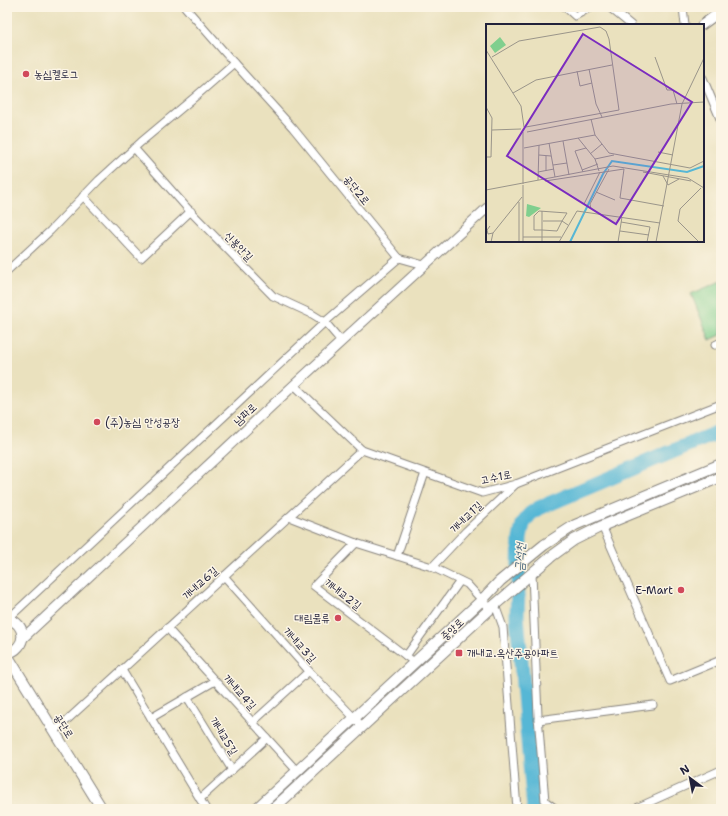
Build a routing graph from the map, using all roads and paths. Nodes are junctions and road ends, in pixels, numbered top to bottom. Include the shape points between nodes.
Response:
1 (185, 7) edge
2 (565, 7) edge
3 (591, 7) edge
4 (609, 7) edge
5 (683, 7) edge
6 (721, 11) edge
7 (630, 24) edge
8 (685, 24) edge
9 (703, 24) edge
10 (234, 63) junction
11 (704, 80) edge
12 (721, 121) edge
13 (134, 148) junction
14 (83, 196) junction
15 (486, 209) edge
16 (191, 211) junction
17 (399, 258) junction
18 (424, 265) junction
19 (7, 271) edge
20 (325, 322) junction
21 (341, 341) junction
22 (294, 385) junction
23 (721, 404) edge
24 (362, 450) junction
25 (721, 464) edge
26 (425, 473) junction
27 (721, 477) edge
28 (516, 484) junction
29 (289, 517) junction
30 (602, 526) junction
31 (356, 543) junction
32 (397, 556) junction
33 (432, 566) junction
34 (532, 574) junction
35 (224, 576) junction
36 (460, 581) junction
37 (482, 600) junction
38 (493, 607) junction
39 (8, 619) edge
40 (167, 628) junction
41 (22, 639) junction
42 (7, 654) edge
43 (410, 659) junction
44 (721, 660) edge
45 (122, 670) junction
46 (309, 671) junction
47 (215, 681) junction
48 (186, 697) junction
49 (653, 705) dead end
50 (354, 717) junction
51 (151, 718) junction
52 (538, 720) junction
53 (252, 722) junction
54 (363, 727) junction
55 (54, 732) junction
56 (267, 738) junction
57 (232, 770) junction
58 (721, 770) edge
59 (297, 771) junction
60 (200, 799) junction
61 (102, 809) edge
62 (206, 809) edge
63 (256, 809) edge
64 (273, 809) edge
65 (517, 809) edge
66 (556, 809) edge
67 (634, 809) edge

1 - 10 street, 공단2로
2 - 3 street via 575,16
4 - 7 street
5 - 8 street
6 - 9 street
10 - 13 street
10 - 17 street, 공단2로 via 293,128
11 - 12 street
13 - 14 street
13 - 16 street, 신봉안길
14 - 16 street via 141,258
14 - 19 street
15 - 18 street, 남파로
16 - 20 street, 신봉안길 via 272,296
17 - 18 street
17 - 20 street
18 - 21 street, 남파로
20 - 21 street, 신봉안길
20 - 39 street
21 - 22 street, 남파로
22 - 24 street, 고수1로
22 - 41 street, 남파로
23 - 28 street, 고수1로
24 - 26 street, 고수1로
24 - 29 street, 개내교6길
25 - 37 main road, 중앙로 via 575,525 544,545 500,581
26 - 28 street, 고수1로 via 482,493
26 - 32 street
27 - 30 main road
28 - 33 street, 개내교1길
29 - 31 street
29 - 35 street, 개내교6길
30 - 34 main road via 574,540
30 - 44 street via 670,681
31 - 32 street
31 - 43 street, 개내교2길 via 314,586
32 - 33 street
33 - 36 street
34 - 38 main road, 중앙로
34 - 52 street
35 - 40 street, 개내교6길
35 - 46 street, 개내교3길
36 - 37 street via 467,584
36 - 43 street
37 - 38 street
37 - 43 main road, 중앙로
38 - 54 main road, 중앙로
38 - 65 street via 503,627
39 - 41 main road via 22,630
40 - 45 street, 개내교6길
40 - 47 street, 개내교4길
41 - 42 main road via 15,650
42 - 55 main road, 공단로
43 - 50 main road, 중앙로
45 - 51 street
45 - 55 street, 개내교6길
46 - 50 street, 개내교3길
46 - 53 street
47 - 48 street
47 - 53 street, 개내교4길
48 - 51 street
48 - 57 street, 개내교5길
49 - 52 street
50 - 54 street, 개내교3길
50 - 59 main road, 중앙로
51 - 60 street
52 - 66 street via 545,800
53 - 56 street, 개내교4길
54 - 64 main road, 중앙로
55 - 61 main road, 공단로
56 - 57 street
56 - 59 street, 개내교4길
57 - 60 street, 개내교5길
58 - 67 street
59 - 63 main road, 중앙로
60 - 62 street

